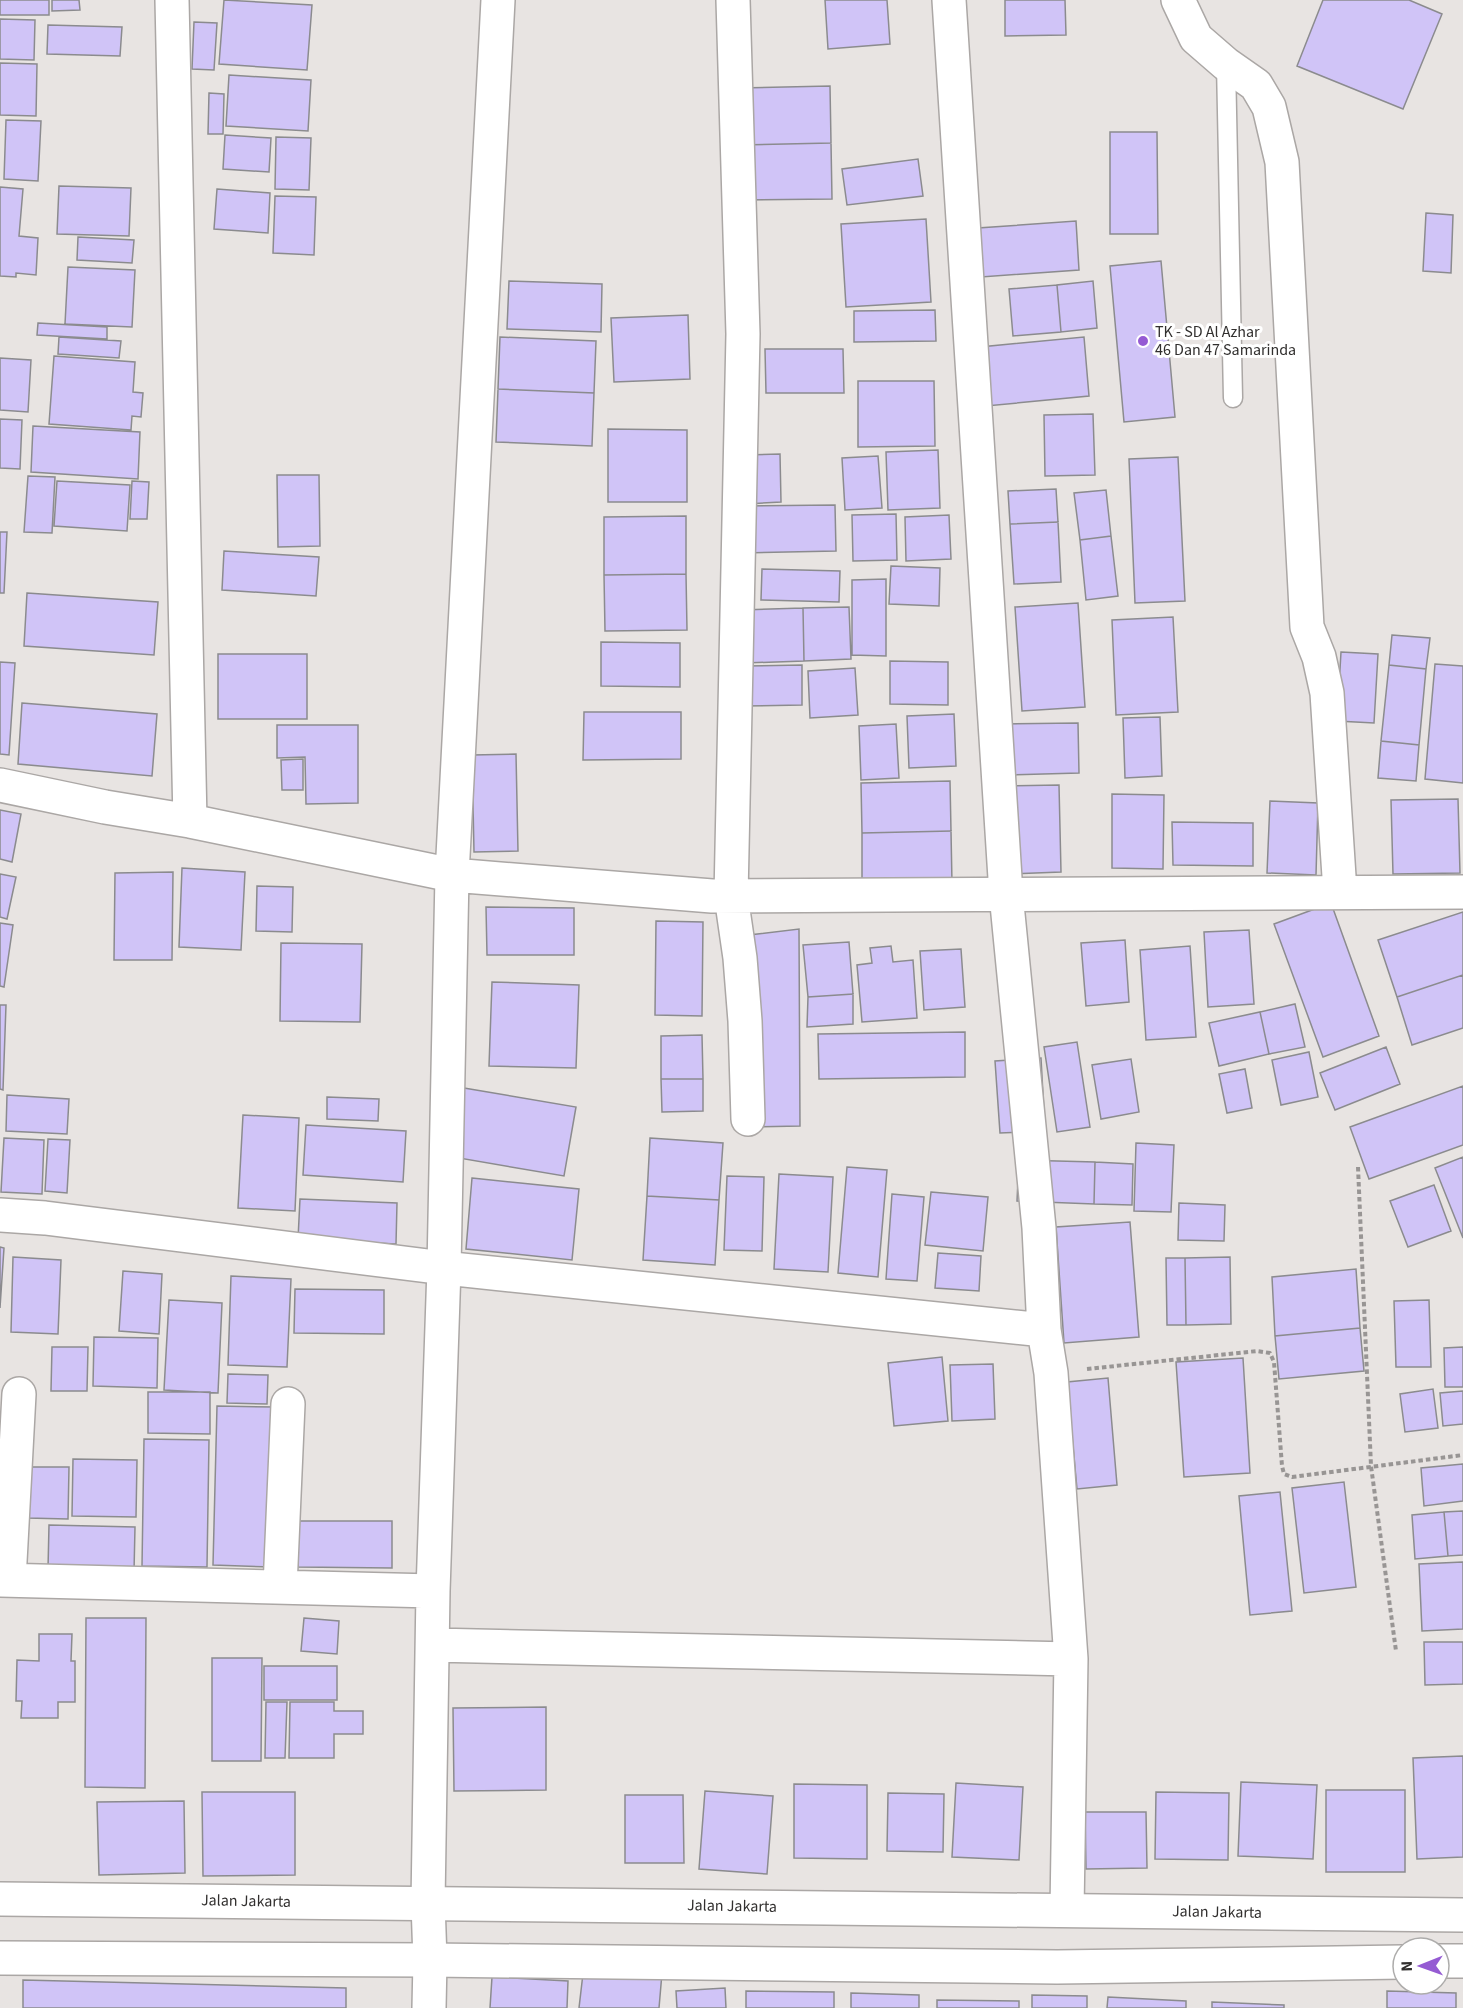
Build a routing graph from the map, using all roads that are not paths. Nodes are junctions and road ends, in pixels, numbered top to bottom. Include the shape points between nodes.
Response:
1 (172, 0) edge
2 (498, 0) edge
3 (733, 0) edge
4 (949, 0) edge
5 (1178, 0) edge
6 (1226, 64) junction
7 (1233, 398) dead end
8 (0, 785) edge
9 (190, 821) junction
10 (452, 875) junction
11 (1340, 892) junction
12 (1463, 892) edge
13 (1006, 894) junction
14 (731, 896) junction
15 (748, 1119) dead end
16 (0, 1215) edge
17 (444, 1268) junction
18 (1044, 1330) junction
19 (19, 1394) dead end
20 (288, 1404) dead end
21 (5, 1580) edge
22 (280, 1587) junction
23 (433, 1590) junction
24 (433, 1645) junction
25 (1071, 1659) junction
26 (0, 1899) edge
27 (428, 1903) junction
28 (1067, 1910) junction
29 (1463, 1915) edge
30 (0, 1959) edge
31 (430, 1960) junction
32 (1391, 1962) edge
33 (429, 2008) edge

1 - 9 street
2 - 10 street
3 - 14 street via 743,334
4 - 13 street
5 - 6 street via 1196,38
6 - 7 lane
6 - 11 street via 1256,85 1269,106 1282,162 1307,627 1327,693
8 - 9 street
9 - 10 street
10 - 14 street
10 - 17 street
11 - 12 street
11 - 13 street
13 - 14 street
13 - 18 street
14 - 15 street via 745,1021
16 - 17 street
17 - 18 street
17 - 23 street
18 - 25 street via 1051,1373
19 - 21 street
20 - 22 street
21 - 22 street
22 - 23 street
23 - 24 street
24 - 25 street
24 - 27 street
25 - 28 street
26 - 27 street, Jalan Jakarta
27 - 28 street, Jalan Jakarta
27 - 31 street
28 - 29 street, Jalan Jakarta
30 - 31 street
31 - 32 street via 1057,1967
31 - 33 street

